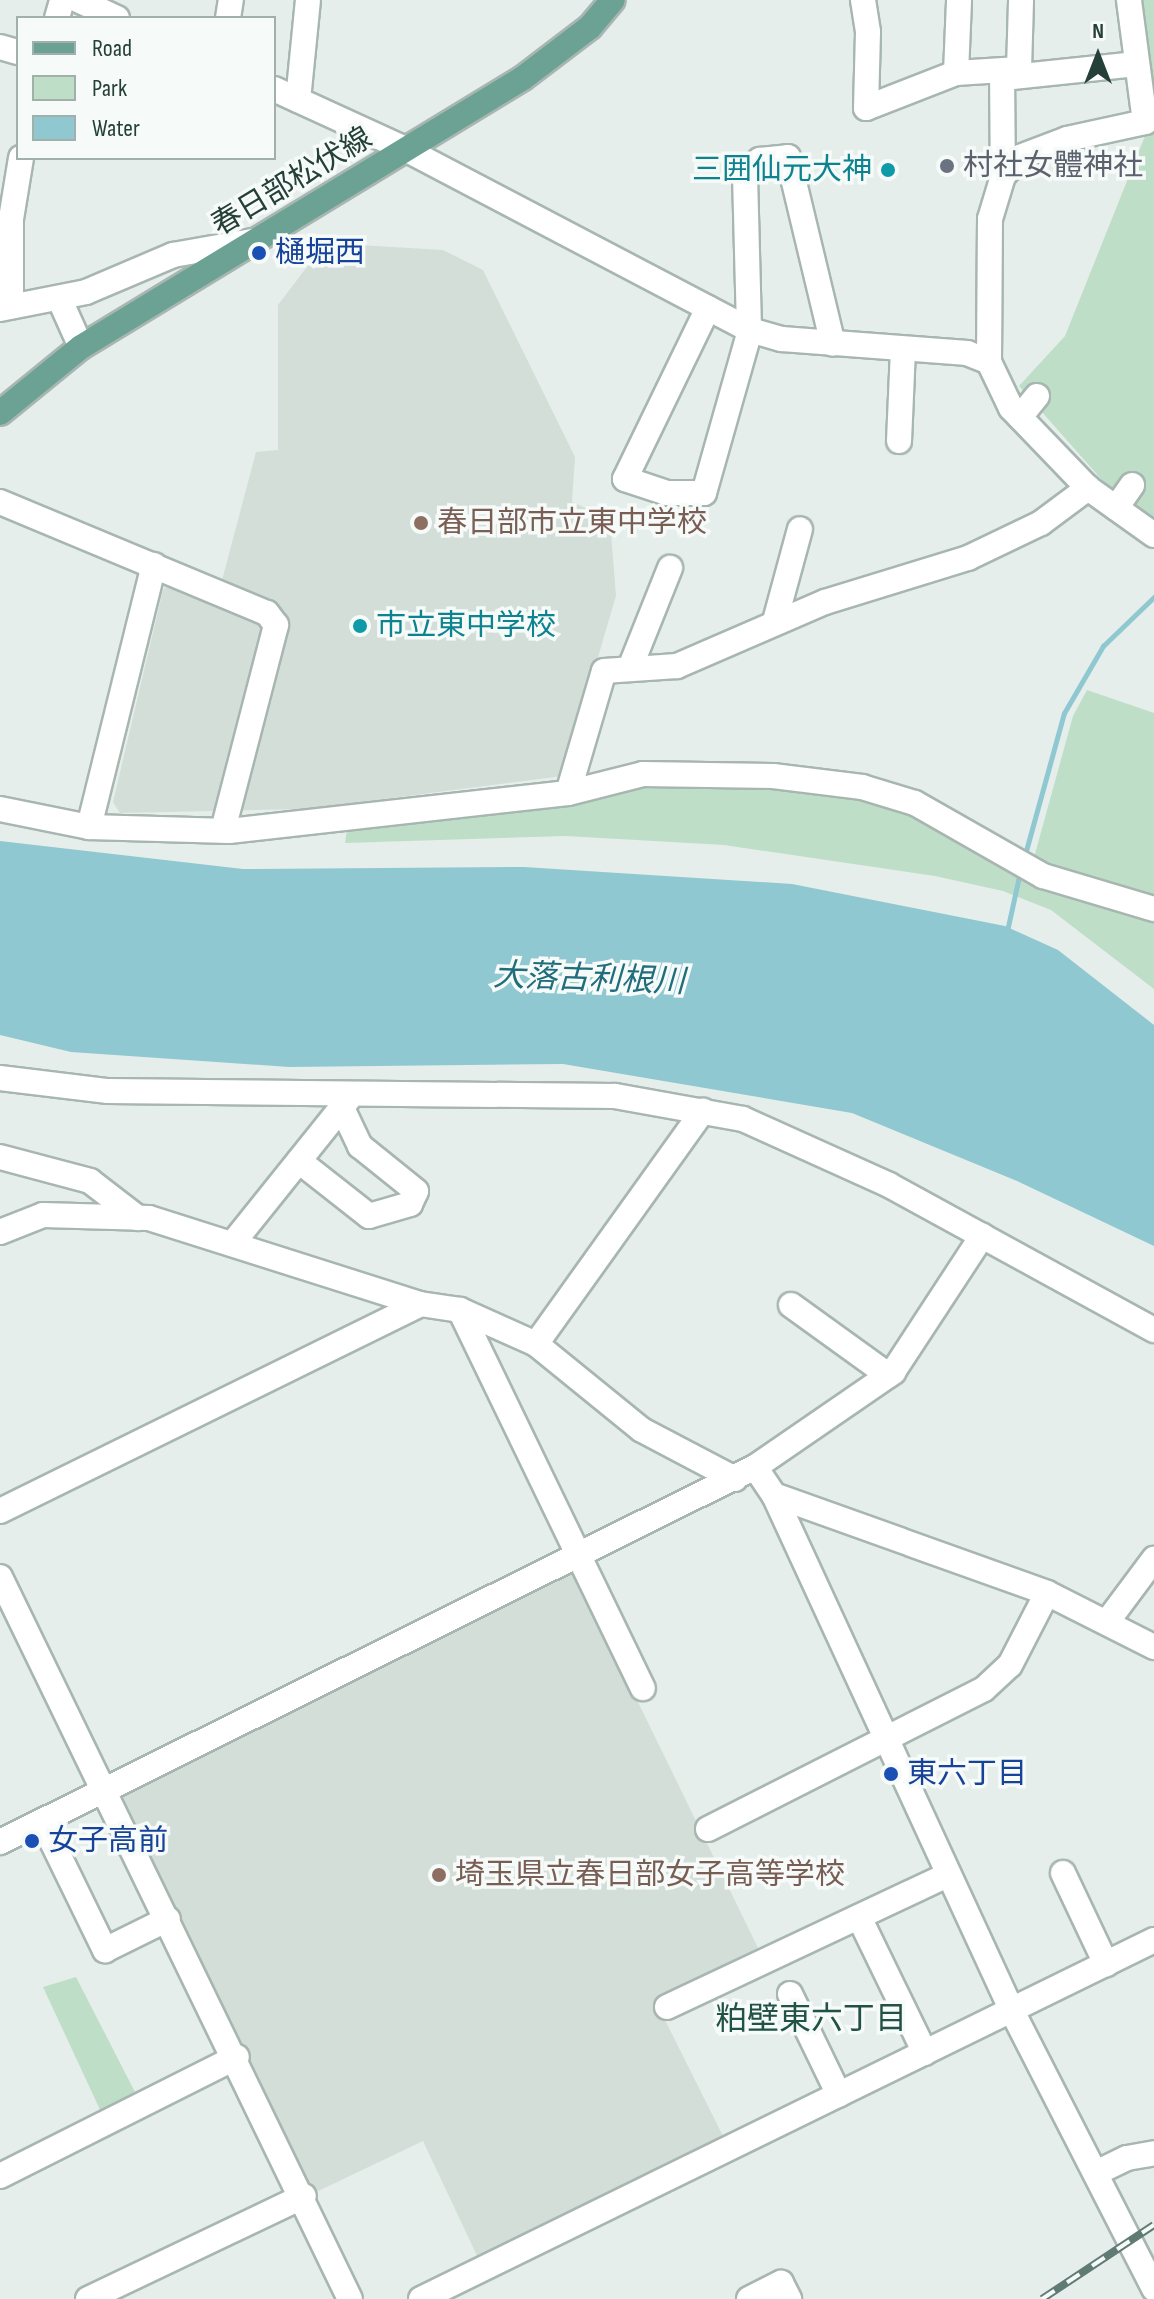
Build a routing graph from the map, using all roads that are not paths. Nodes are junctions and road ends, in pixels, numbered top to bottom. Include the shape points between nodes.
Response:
1 (78, 0) edge
2 (308, 0) edge
3 (613, 0) edge
4 (863, 0) edge
5 (959, 0) edge
6 (1021, 0) edge
7 (1129, 0) edge
8 (113, 16) edge
9 (1136, 64) junction
10 (956, 73) junction
11 (1002, 74) junction
12 (276, 90) edge
13 (298, 100) junction
14 (407, 150) junction
15 (19, 160) edge
16 (1003, 176) junction
17 (258, 240) junction
18 (5, 256) edge
19 (60, 300) junction
20 (5, 306) edge
21 (708, 308) junction
22 (750, 329) junction
23 (833, 344) junction
24 (81, 347) junction
25 (903, 349) junction
26 (989, 362) junction
27 (1037, 396) dead end
28 (0, 413) edge
29 (1020, 417) junction
30 (899, 441) dead end
31 (1132, 485) dead end
32 (1088, 488) junction
33 (0, 502) edge
34 (1116, 508) junction
35 (800, 529) dead end
36 (1154, 535) edge
37 (154, 565) junction
38 (670, 568) dead end
39 (775, 621) junction
40 (630, 668) junction
41 (568, 793) junction
42 (0, 809) edge
43 (89, 827) junction
44 (223, 830) junction
45 (1154, 909) edge
46 (0, 1078) edge
47 (346, 1102) junction
48 (703, 1111) junction
49 (0, 1157) edge
50 (299, 1161) junction
51 (138, 1218) junction
52 (0, 1232) edge
53 (982, 1236) junction
54 (233, 1243) junction
55 (420, 1304) junction
56 (791, 1305) dead end
57 (460, 1310) junction
58 (1154, 1330) edge
59 (536, 1344) junction
60 (888, 1375) junction
61 (745, 1473) junction
62 (774, 1495) junction
63 (0, 1511) edge
64 (583, 1557) junction
65 (1154, 1559) edge
66 (0, 1577) edge
67 (1047, 1593) junction
68 (1107, 1622) junction
69 (1154, 1647) edge
70 (643, 1688) dead end
71 (888, 1741) junction
72 (105, 1790) junction
73 (42, 1821) junction
74 (708, 1829) dead end
75 (0, 1842) edge
76 (1063, 1873) dead end
77 (948, 1875) junction
78 (859, 1917) junction
79 (168, 1919) junction
80 (1154, 1940) edge
81 (1106, 1964) junction
82 (790, 1994) dead end
83 (667, 2007) dead end
84 (1012, 2011) junction
85 (925, 2053) junction
86 (237, 2057) junction
87 (839, 2095) junction
88 (1154, 2153) edge
89 (1096, 2173) junction
90 (0, 2176) edge
91 (304, 2196) junction
92 (1154, 2289) edge
93 (88, 2299) edge
94 (350, 2299) edge
95 (421, 2299) edge
96 (749, 2299) edge
97 (789, 2299) edge

1 - 8 street
2 - 13 street
3 - 14 main road, 春日部松伏線 via 563,50
4 - 10 street via 868,32 866,108
5 - 10 street
6 - 11 street via 1019,69
7 - 9 street
9 - 11 street
9 - 16 street via 1145,122 1067,139 1020,157
10 - 11 street
11 - 16 street
12 - 13 street
13 - 14 street
14 - 17 main road, 春日部松伏線
14 - 21 street
15 - 18 street
16 - 26 street via 990,219
17 - 19 street via 152,261
17 - 24 main road, 春日部松伏線
18 - 20 street
19 - 20 street
19 - 24 street
21 - 22 street
21 - 22 street via 625,479 667,493 704,493
22 - 23 street
22 - 23 street via 745,177 760,160 788,157
23 - 25 street
24 - 28 main road, 春日部松伏線
25 - 26 street via 967,353
25 - 30 street
26 - 29 street
27 - 29 street
29 - 32 street
31 - 34 street
32 - 34 street
32 - 39 street via 1041,523 968,558
33 - 37 street
34 - 36 street
35 - 39 street
37 - 43 street
37 - 44 street via 267,613 276,625
38 - 40 street
39 - 40 street via 677,666
40 - 41 street via 604,671
41 - 44 street
41 - 45 street via 624,777 722,772 862,787 915,803 1074,887
42 - 43 street
43 - 44 street
46 - 47 street via 108,1091
47 - 48 street via 615,1096
47 - 50 street
47 - 50 street via 360,1146 416,1191 410,1204 369,1216
48 - 53 street via 743,1119 808,1145
48 - 59 street
49 - 51 street via 90,1181
50 - 54 street
51 - 52 street via 43,1215
51 - 54 street
53 - 58 street
53 - 60 street
54 - 55 street
55 - 57 street
55 - 63 street
56 - 60 street
57 - 59 street
57 - 64 street
59 - 61 street via 642,1430
60 - 61 street
61 - 62 street
61 - 64 street
62 - 67 street
62 - 71 street
64 - 70 street
64 - 72 street
65 - 68 street
66 - 72 street
67 - 68 street
67 - 71 street via 1010,1665 984,1689
68 - 69 street
71 - 74 street
71 - 77 street
72 - 73 street
72 - 79 street
73 - 75 street
73 - 79 street via 105,1950
76 - 81 street
77 - 78 street
77 - 84 street
78 - 83 street
78 - 85 street
79 - 86 street
80 - 81 street
81 - 84 street
82 - 87 street
84 - 85 street
84 - 89 street
85 - 87 street
86 - 90 street
86 - 91 street
87 - 95 street
88 - 89 street via 1127,2158
89 - 92 street
91 - 93 street
91 - 94 street
96 - 97 street via 781,2283

